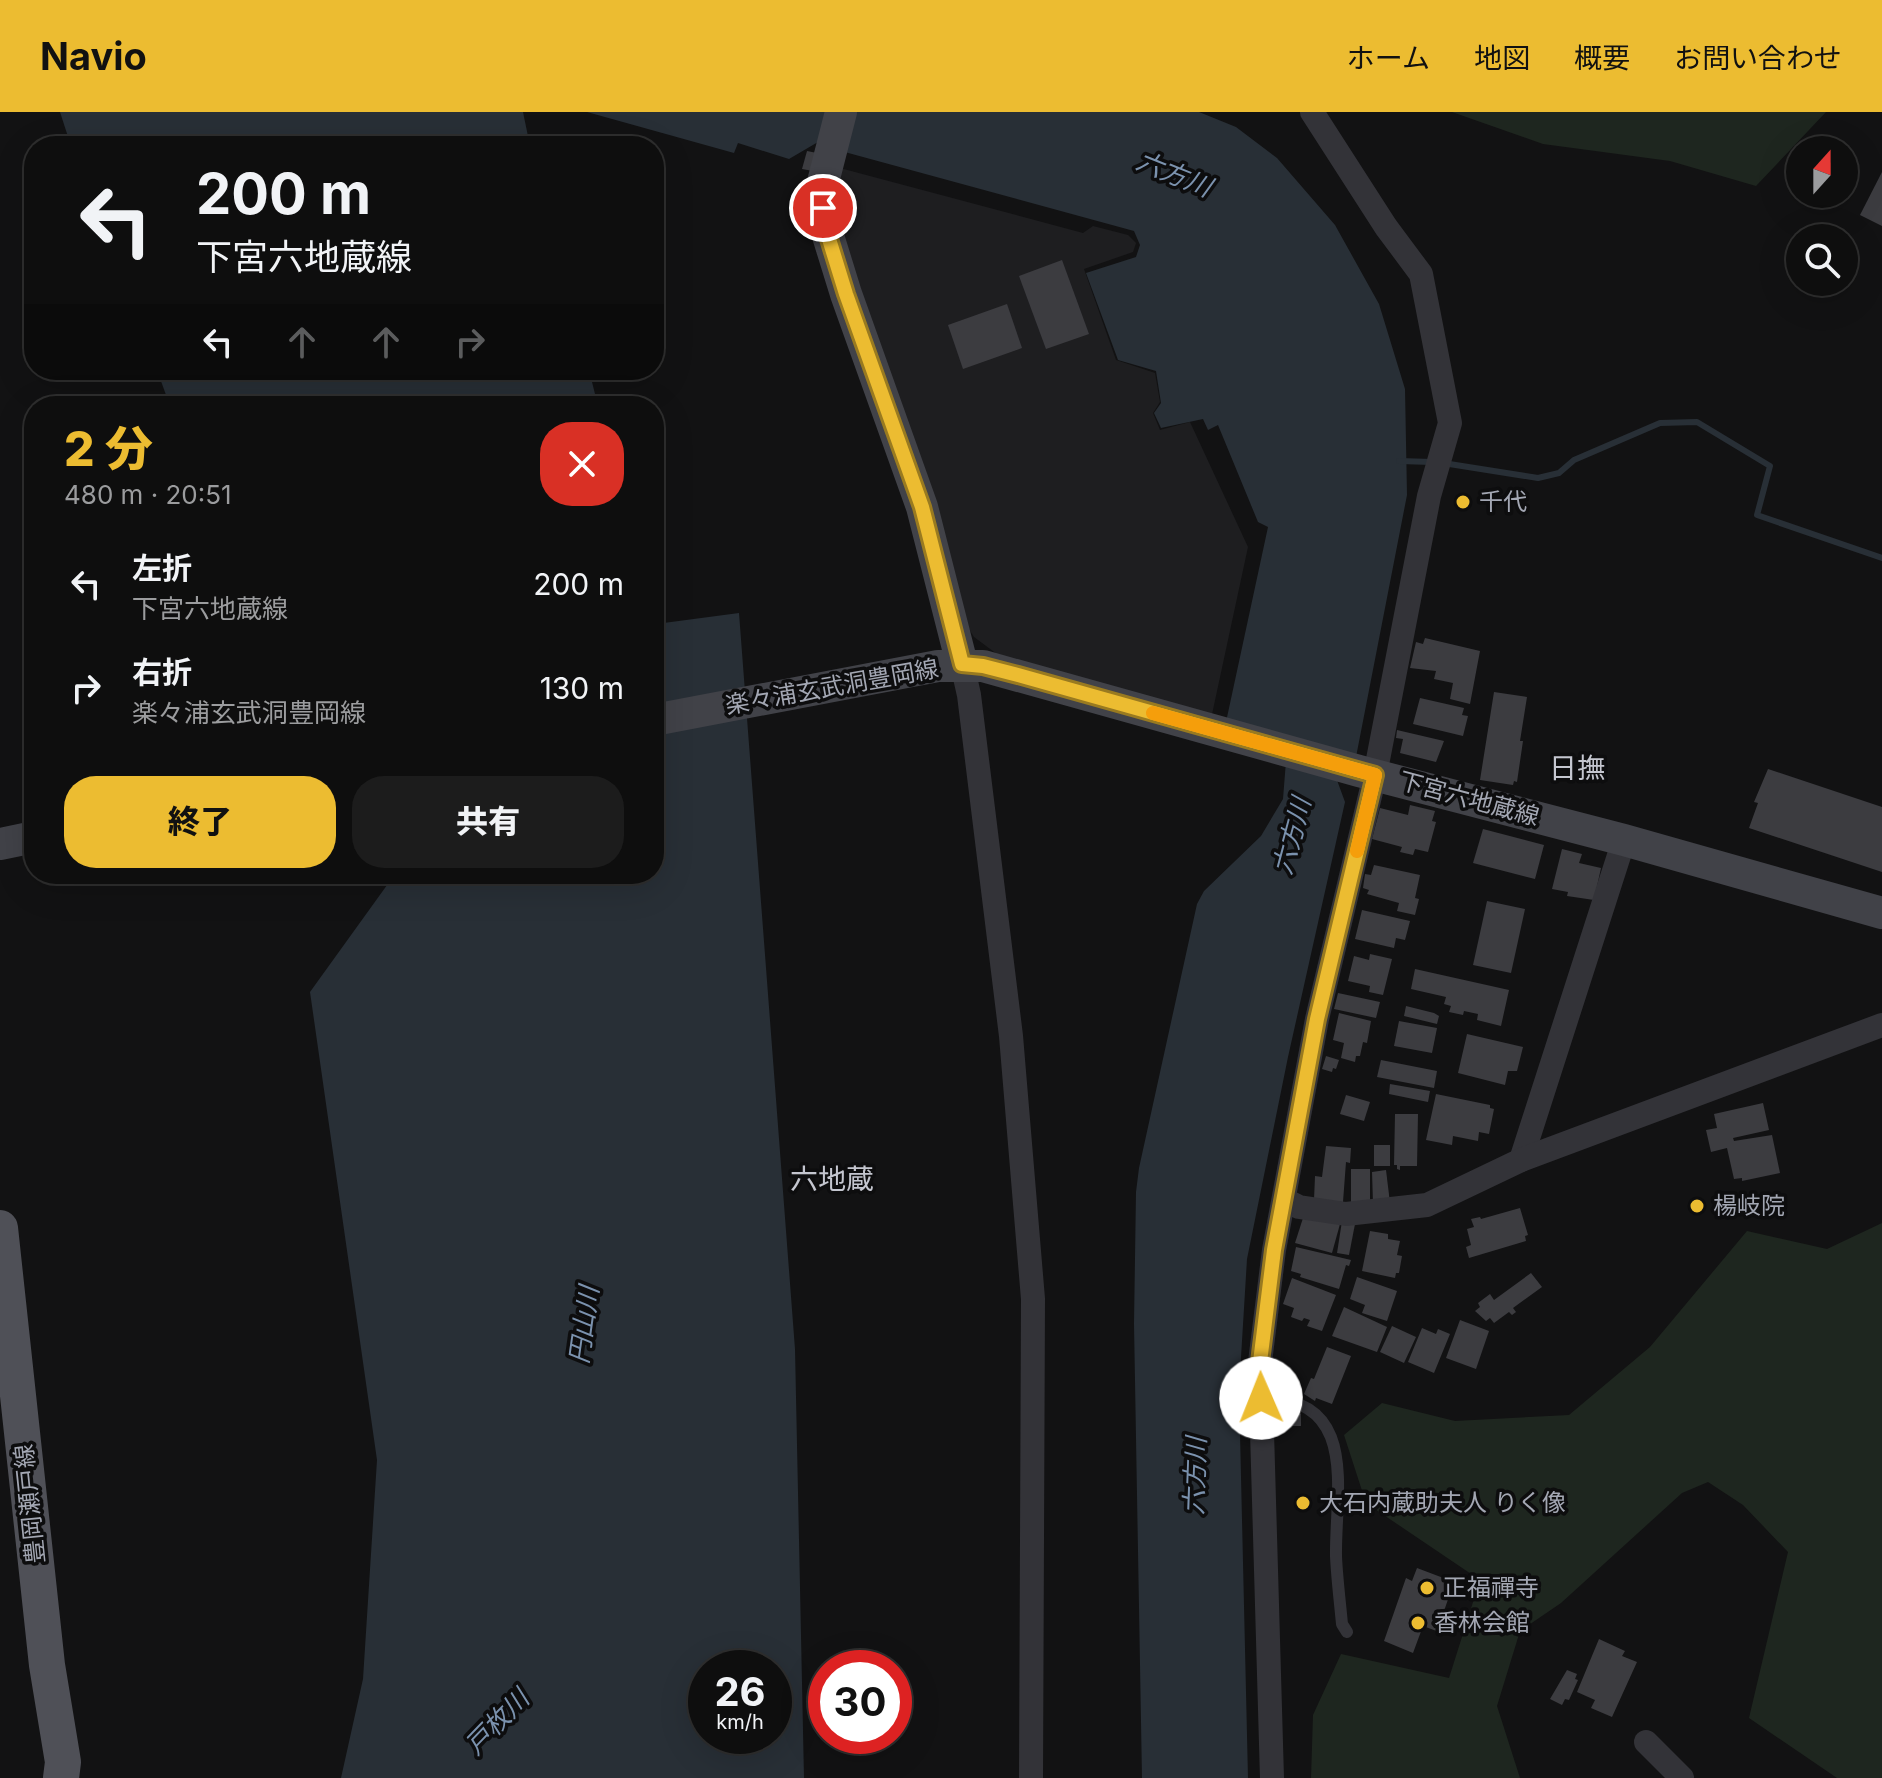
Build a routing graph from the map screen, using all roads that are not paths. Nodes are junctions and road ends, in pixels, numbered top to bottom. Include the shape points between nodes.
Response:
1 (841, 112) edge
2 (1312, 112) edge
3 (950, 665) junction
4 (664, 718) edge
5 (1367, 773) junction
6 (24, 839) edge
7 (1624, 840) junction
8 (0, 844) edge
9 (1882, 913) edge
10 (1882, 1025) edge
11 (1521, 1160) junction
12 (1285, 1200) junction
13 (0, 1228) edge
14 (1261, 1398) junction
15 (1347, 1632) dead end
16 (1646, 1742) dead end
17 (61, 1778) edge
18 (1031, 1778) edge
19 (1272, 1778) edge
20 (1682, 1778) edge

1 - 3 main road, 楽々浦玄武洞豊岡線 via 821,190 825,226 922,507
2 - 5 street via 1421,274 1450,423
3 - 4 main road, 楽々浦玄武洞豊岡線
3 - 5 main road, 下宮六地蔵線 via 993,668
3 - 18 street via 969,695 1011,1036 1033,1299
5 - 7 main road, 下宮六地蔵線
5 - 12 street
6 - 8 main road
7 - 9 main road, 下宮六地蔵線
7 - 11 street
10 - 11 street
11 - 12 street via 1427,1205 1346,1214
12 - 14 street via 1260,1362
13 - 17 main road, 豊岡瀬戸線
14 - 15 lane via 1294,1402 1330,1433 1340,1478 1336,1555
14 - 19 street
16 - 20 street

